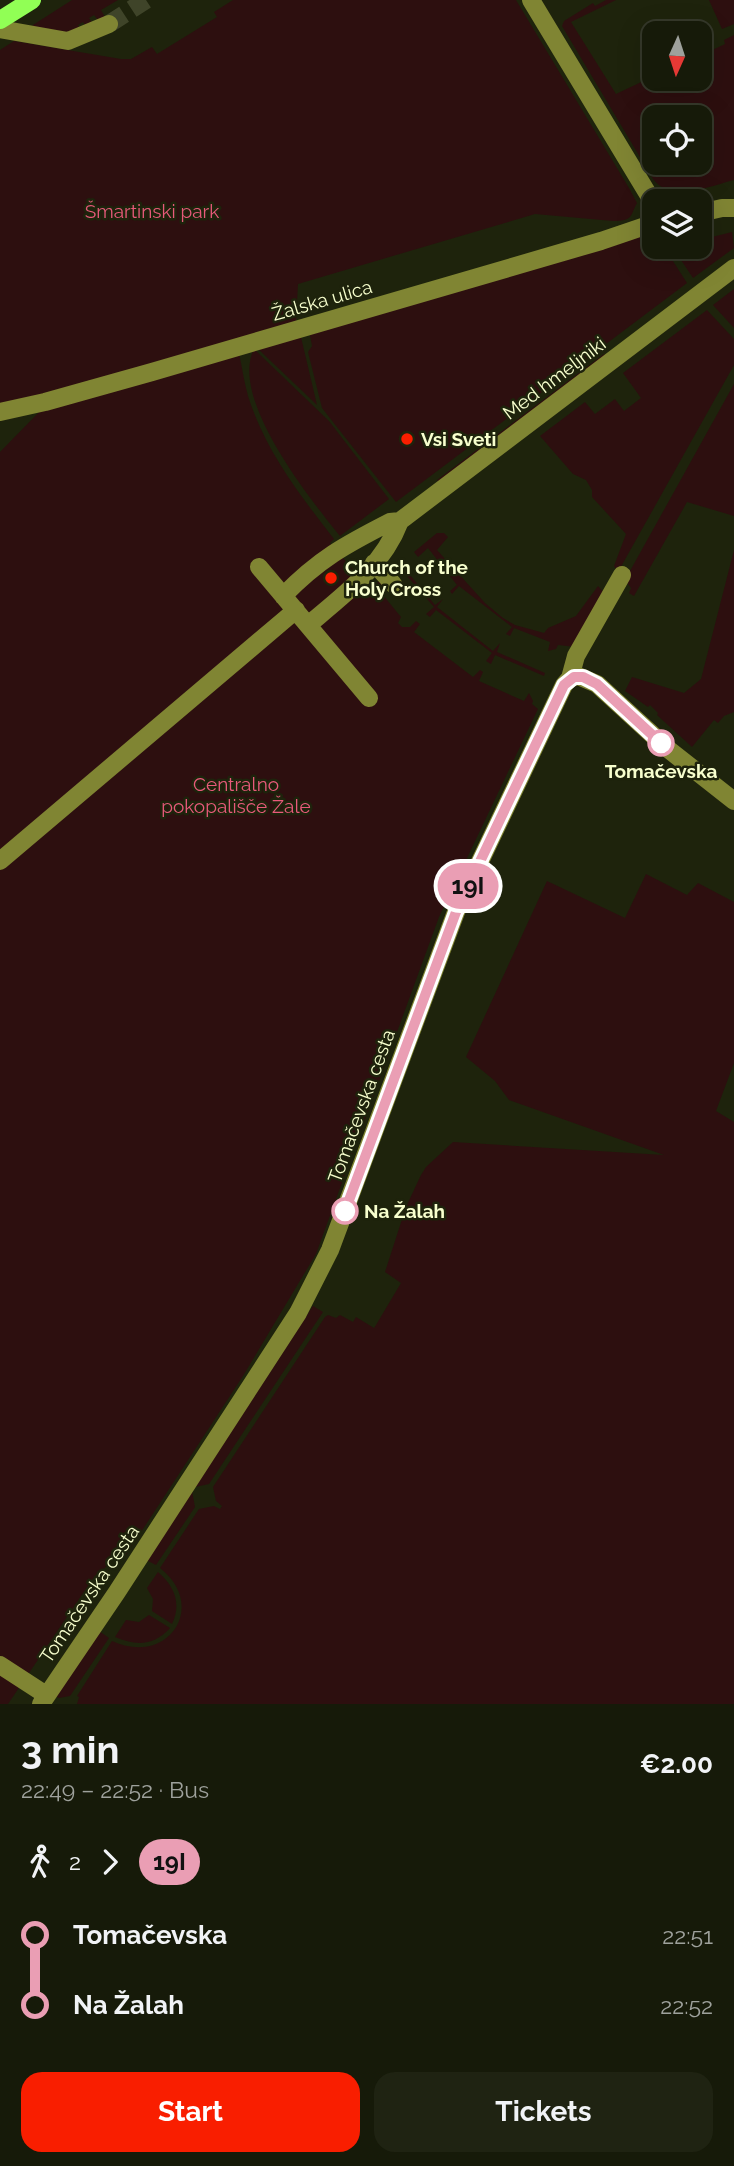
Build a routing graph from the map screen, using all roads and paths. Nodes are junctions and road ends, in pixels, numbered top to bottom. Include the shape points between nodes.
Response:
1 (32, 0) edge
2 (531, 0) edge
3 (0, 20) edge
4 (109, 24) tunnel mouth
5 (0, 29) edge
6 (645, 189) edge
7 (730, 205) edge
8 (712, 210) edge
9 (642, 227) edge
10 (734, 268) edge
11 (0, 412) edge
12 (400, 521) junction
13 (374, 563) junction
14 (259, 568) dead end
15 (622, 575) dead end
16 (393, 584) dead end
17 (284, 596) junction
18 (296, 610) junction
19 (308, 625) junction
20 (570, 678) junction
21 (369, 698) dead end
22 (734, 801) edge
23 (0, 861) edge
24 (0, 1665) edge
25 (40, 1697) edge

1 - 3 main road
2 - 6 street
4 - 5 street via 68,41
7 - 8 street
9 - 11 street, Žalska ulica
10 - 12 street, Med hmeljniki
12 - 13 street, Med hmeljniki
12 - 17 street, Med hmeljniki via 326,556
13 - 16 street
13 - 19 street, Med hmeljniki via 362,580
14 - 17 street
15 - 20 street, Tomačevska cesta via 576,656
17 - 18 street
18 - 19 street
18 - 23 street
19 - 21 street
20 - 22 street via 583,677 597,684 668,750
20 - 25 street, Tomačevska cesta via 456,912 317,1279 124,1580
24 - 25 street

